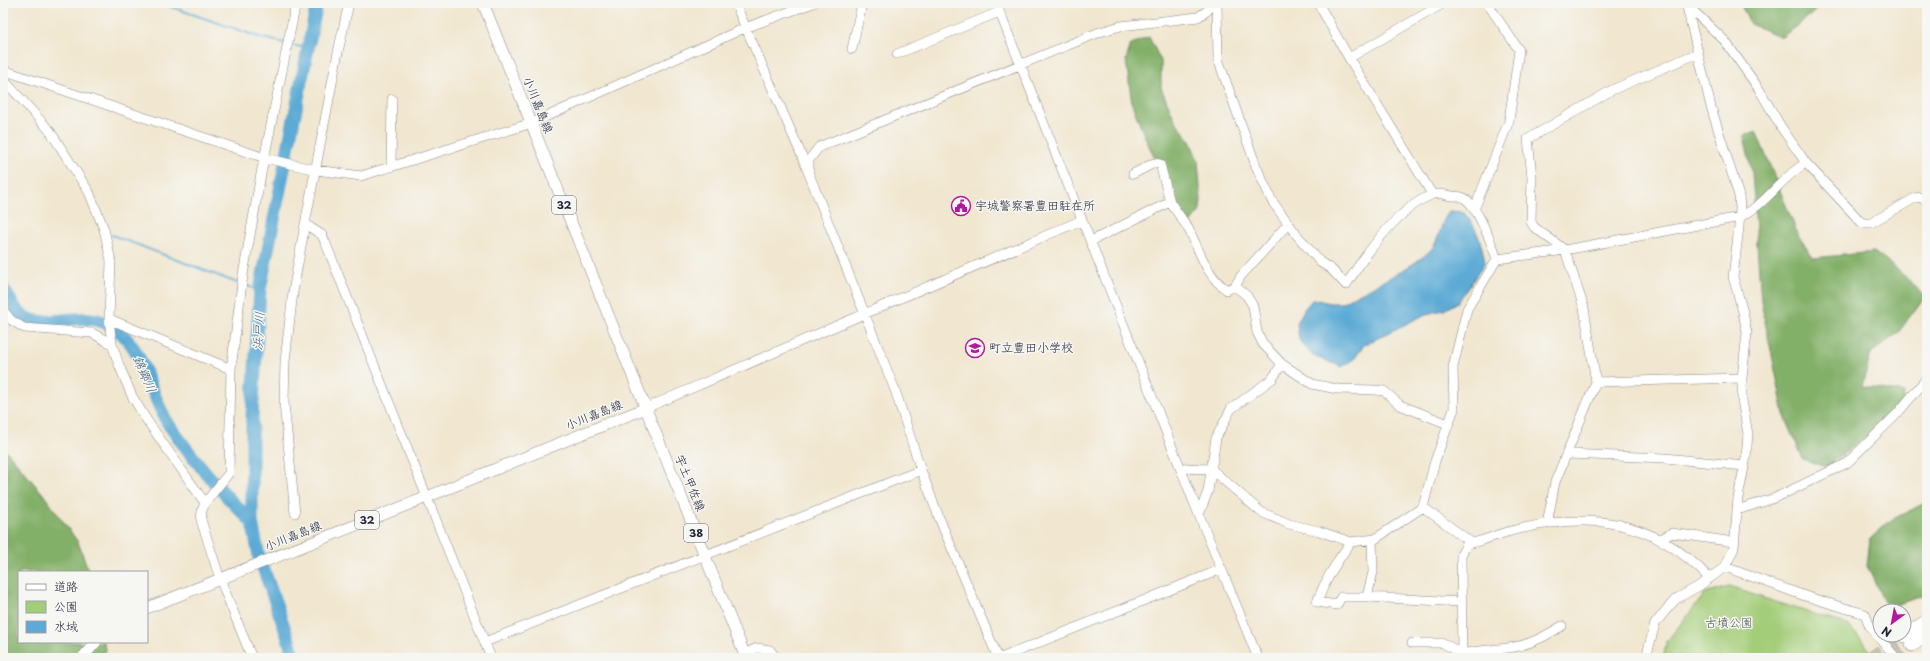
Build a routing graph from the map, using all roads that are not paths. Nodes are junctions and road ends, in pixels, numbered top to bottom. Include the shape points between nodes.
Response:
1 (296, 3) edge
2 (349, 3) edge
3 (483, 3) edge
4 (735, 3) edge
5 (813, 3) edge
6 (862, 3) edge
7 (1212, 3) edge
8 (1217, 3) edge
9 (1318, 3) edge
10 (1444, 3) edge
11 (1487, 3) edge
12 (1687, 5) edge
13 (997, 7) edge
14 (745, 28) junction
15 (852, 49) dead end
16 (1698, 53) junction
17 (897, 54) dead end
18 (1349, 58) junction
19 (1020, 65) junction
20 (3, 70) edge
21 (3, 79) edge
22 (392, 99) dead end
23 (532, 123) junction
24 (265, 158) junction
25 (1806, 163) junction
26 (391, 167) junction
27 (316, 170) junction
28 (809, 174) junction
29 (1133, 174) dead end
30 (1432, 194) junction
31 (1170, 202) junction
32 (1927, 202) edge
33 (1474, 210) junction
34 (1740, 217) junction
35 (1082, 220) junction
36 (305, 224) junction
37 (1288, 224) junction
38 (1090, 241) junction
39 (1565, 250) junction
40 (1498, 259) junction
41 (1235, 286) junction
42 (3, 310) edge
43 (864, 315) junction
44 (109, 319) junction
45 (112, 344) junction
46 (1282, 364) junction
47 (231, 369) junction
48 (1742, 378) junction
49 (1927, 378) edge
50 (1596, 382) junction
51 (646, 408) junction
52 (1448, 424) junction
53 (1566, 454) junction
54 (1744, 466) junction
55 (1180, 468) junction
56 (1211, 469) junction
57 (921, 470) junction
58 (427, 497) junction
59 (206, 500) junction
60 (1423, 507) junction
61 (1737, 510) junction
62 (295, 513) dead end
63 (1199, 515) junction
64 (1547, 524) junction
65 (1372, 539) junction
66 (1661, 539) junction
67 (1351, 542) junction
68 (1734, 542) junction
69 (1472, 543) junction
70 (704, 554) junction
71 (1725, 567) junction
72 (1222, 569) junction
73 (1709, 578) junction
74 (220, 579) junction
75 (1367, 597) junction
76 (1461, 602) junction
77 (148, 608) edge
78 (1927, 621) edge
79 (1562, 626) dead end
80 (1927, 635) edge
81 (485, 642) junction
82 (95, 643) edge
83 (1412, 643) dead end
84 (745, 656) edge
85 (1462, 656) edge
86 (82, 658) edge
87 (252, 658) edge
88 (491, 658) edge
89 (776, 658) edge
90 (998, 658) edge
91 (1001, 658) edge
92 (1258, 658) edge
93 (1646, 658) edge
94 (1896, 658) edge

1 - 24 street
2 - 27 street
3 - 23 main road, 小川嘉島線 / 32
4 - 14 street
5 - 14 street
6 - 15 street
7 - 19 street via 1207,11 1198,17 1121,26
8 - 37 street via 1218,59 1256,166 1272,201
9 - 18 street
10 - 18 street
11 - 33 street via 1519,50 1510,121
12 - 16 street
12 - 25 street via 1725,41
13 - 17 street
13 - 19 street
14 - 23 street
14 - 28 street
16 - 34 street via 1711,107 1739,196
16 - 39 street via 1612,90 1528,139 1532,177 1531,222 1534,228
18 - 30 street
19 - 28 street via 819,147 809,160
19 - 35 street
20 - 24 street
21 - 44 street via 50,131 89,192 104,229 111,261
22 - 26 street
23 - 26 street
23 - 51 main road, 小川嘉島線 / 32
24 - 27 street
24 - 47 street via 243,275
25 - 32 street via 1862,223 1870,223 1915,198 1922,197
25 - 34 street via 1793,170 1774,192
26 - 27 street via 361,176
27 - 36 street
28 - 43 street
29 - 31 street via 1154,163 1160,164
30 - 33 street via 1463,197
30 - 37 street via 1394,222 1364,258 1346,285 1331,269 1320,262
31 - 38 street
31 - 41 street via 1189,230 1218,284 1226,290
33 - 40 street
34 - 39 street
34 - 48 street via 1733,277 1747,333
35 - 38 street
35 - 43 street
36 - 58 street via 322,235
36 - 62 street via 293,292 285,361 284,403
37 - 41 street
38 - 55 street
39 - 40 street
39 - 50 street via 1584,308
40 - 52 street via 1466,315 1453,367 1454,409
41 - 46 street via 1247,296 1253,306 1257,332 1263,344
42 - 45 street via 11,320 24,328 92,333
43 - 51 street
43 - 57 street via 895,390
44 - 45 street
44 - 47 street
45 - 59 street via 132,396 161,441
46 - 52 street via 1312,384 1337,389 1384,392 1400,405
46 - 56 street via 1272,379 1231,409 1216,438
47 - 59 street via 229,473
48 - 50 street
48 - 54 street via 1742,400 1748,434
49 - 61 street via 1897,414 1847,463 1775,498
50 - 53 street
51 - 58 main road, 小川嘉島線 / 32
51 - 70 main road, 宇土甲佐線 / 38
52 - 60 street
53 - 54 street via 1665,458
53 - 64 street via 1555,482
54 - 61 street
55 - 56 street
55 - 63 street
56 - 63 street via 1208,491
56 - 67 street via 1261,512 1289,524
57 - 70 street
57 - 90 street
58 - 74 main road, 小川嘉島線 / 32
58 - 81 street
59 - 74 street via 201,520
60 - 65 street
60 - 69 street
61 - 68 street
63 - 72 street
64 - 66 street via 1599,521 1639,529
64 - 69 street via 1511,531
65 - 67 street
65 - 75 street via 1373,572
66 - 68 street via 1672,533
66 - 73 street
67 - 75 street via 1334,564 1317,602 1337,605 1341,597
68 - 71 street via 1734,548
69 - 76 street via 1468,544 1461,555
70 - 81 street
70 - 84 main road, 宇土甲佐線 / 38
71 - 73 street
71 - 94 street via 1805,596 1865,614 1870,627
72 - 91 street
72 - 92 street
73 - 93 street via 1676,599 1666,610 1655,624
74 - 77 main road, 小川嘉島線 / 32
74 - 87 street
75 - 76 street
76 - 85 street
78 - 80 highway via 1908,641
79 - 85 street via 1539,639 1514,647 1480,650
81 - 88 street
82 - 86 main road
83 - 85 street via 1443,643
84 - 89 street via 757,648 770,650

